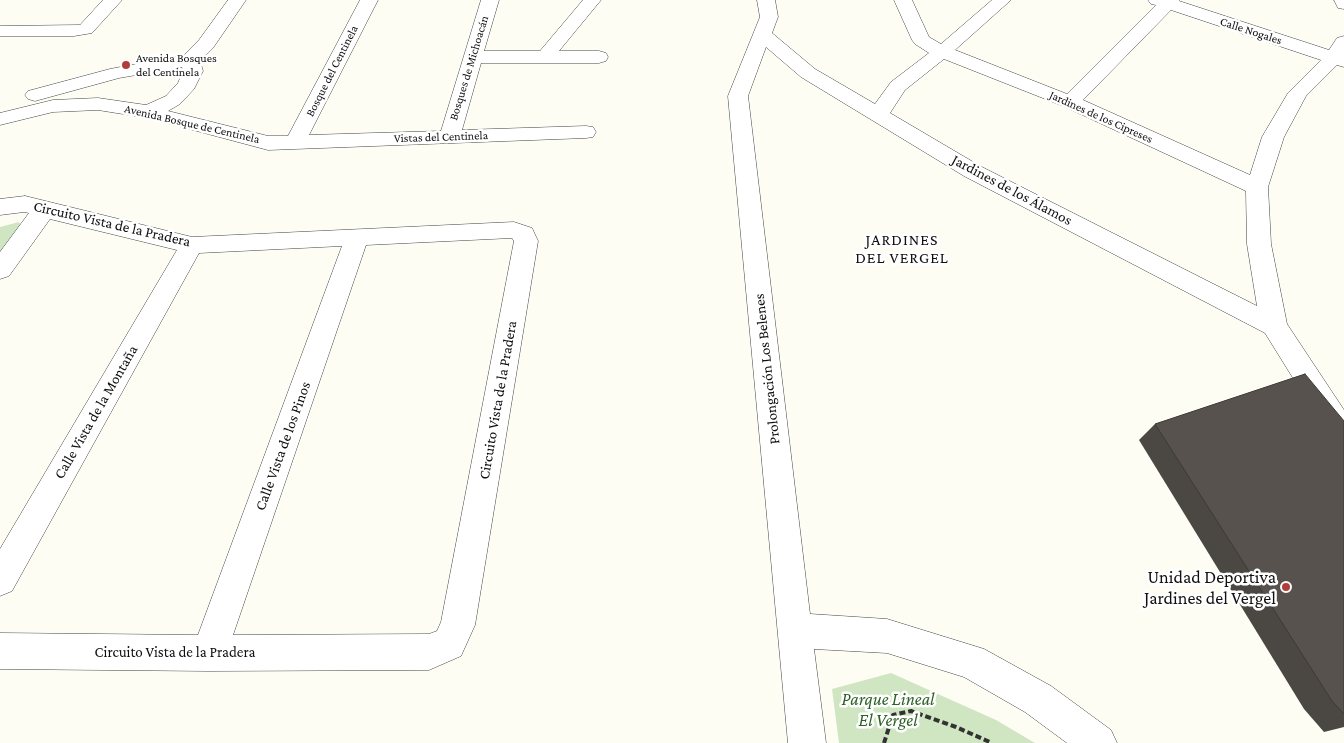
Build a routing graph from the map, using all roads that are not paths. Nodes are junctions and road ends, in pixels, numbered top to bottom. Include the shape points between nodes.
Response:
1 (113, 0) edge
2 (237, 0) edge
3 (369, 0) edge
4 (490, 0) edge
5 (592, 0) edge
6 (766, 0) edge
7 (903, 0) edge
8 (1002, 0) edge
9 (1343, 0) edge
10 (1166, 1) edge
11 (1344, 4) edge
12 (0, 31) edge
13 (762, 34) junction
14 (942, 52) junction
15 (1340, 54) edge
16 (473, 57) junction
17 (545, 57) junction
18 (599, 57) dead end
19 (190, 60) junction
20 (77, 83) junction
21 (1070, 102) junction
22 (73, 104) junction
23 (0, 108) edge
24 (149, 112) junction
25 (878, 115) junction
26 (0, 119) edge
27 (586, 132) dead end
28 (448, 137) junction
29 (295, 142) junction
30 (1257, 187) junction
31 (0, 208) edge
32 (44, 210) junction
33 (357, 238) junction
34 (192, 244) junction
35 (0, 270) edge
36 (1274, 326) junction
37 (1344, 435) edge
38 (0, 580) edge
39 (795, 630) junction
40 (0, 651) edge
41 (208, 653) junction
42 (807, 743) edge
43 (1098, 743) edge

1 - 12 street via 86,29
2 - 19 street via 206,44
3 - 29 street, Bosque del Centinela
4 - 16 street, Bosques de Michoacán
5 - 17 street
6 - 13 street, Prolongación Los Belenes via 769,17
7 - 14 street, Jardines de los Cipreses via 921,40
8 - 14 street
9 - 11 street
10 - 15 street, Calle Nogales
10 - 21 street
13 - 25 street, Jardines de los Álamos via 808,73
13 - 39 street, Prolongación Los Belenes via 738,96
14 - 21 street, Jardines de los Cipreses
14 - 25 street via 898,86
15 - 30 street via 1298,93 1273,137
16 - 17 street
16 - 28 street, Bosques de Michoacán
17 - 18 street
19 - 20 street
19 - 24 street via 193,71 187,85 173,100
20 - 22 street
20 - 23 street
21 - 30 street, Jardines de los Cipreses
22 - 24 street, Avenida Bosque de Centinela via 98,104
22 - 26 street, Avenida Bosque de Centinela
24 - 29 street, Avenida Bosque de Centinela via 268,142
25 - 36 street, Jardines de los Álamos via 972,171
27 - 28 street, Vistas del Centinela
28 - 29 street, Vistas del Centinela
30 - 36 street via 1259,244
31 - 32 street, Circuito Vista de la Pradera via 26,204
32 - 34 street, Circuito Vista de la Pradera
32 - 35 street
33 - 34 street, Circuito Vista de la Pradera
33 - 41 street, Calle Vista de los Pinos
33 - 41 street, Circuito Vista de la Pradera via 514,230 524,234 526,241 458,625 449,644 429,652
34 - 38 street, Calle Vista de la Montaña
36 - 37 street
39 - 42 street, Prolongación Los Belenes
39 - 43 street via 887,636 971,662 1038,699
40 - 41 street, Circuito Vista de la Pradera

